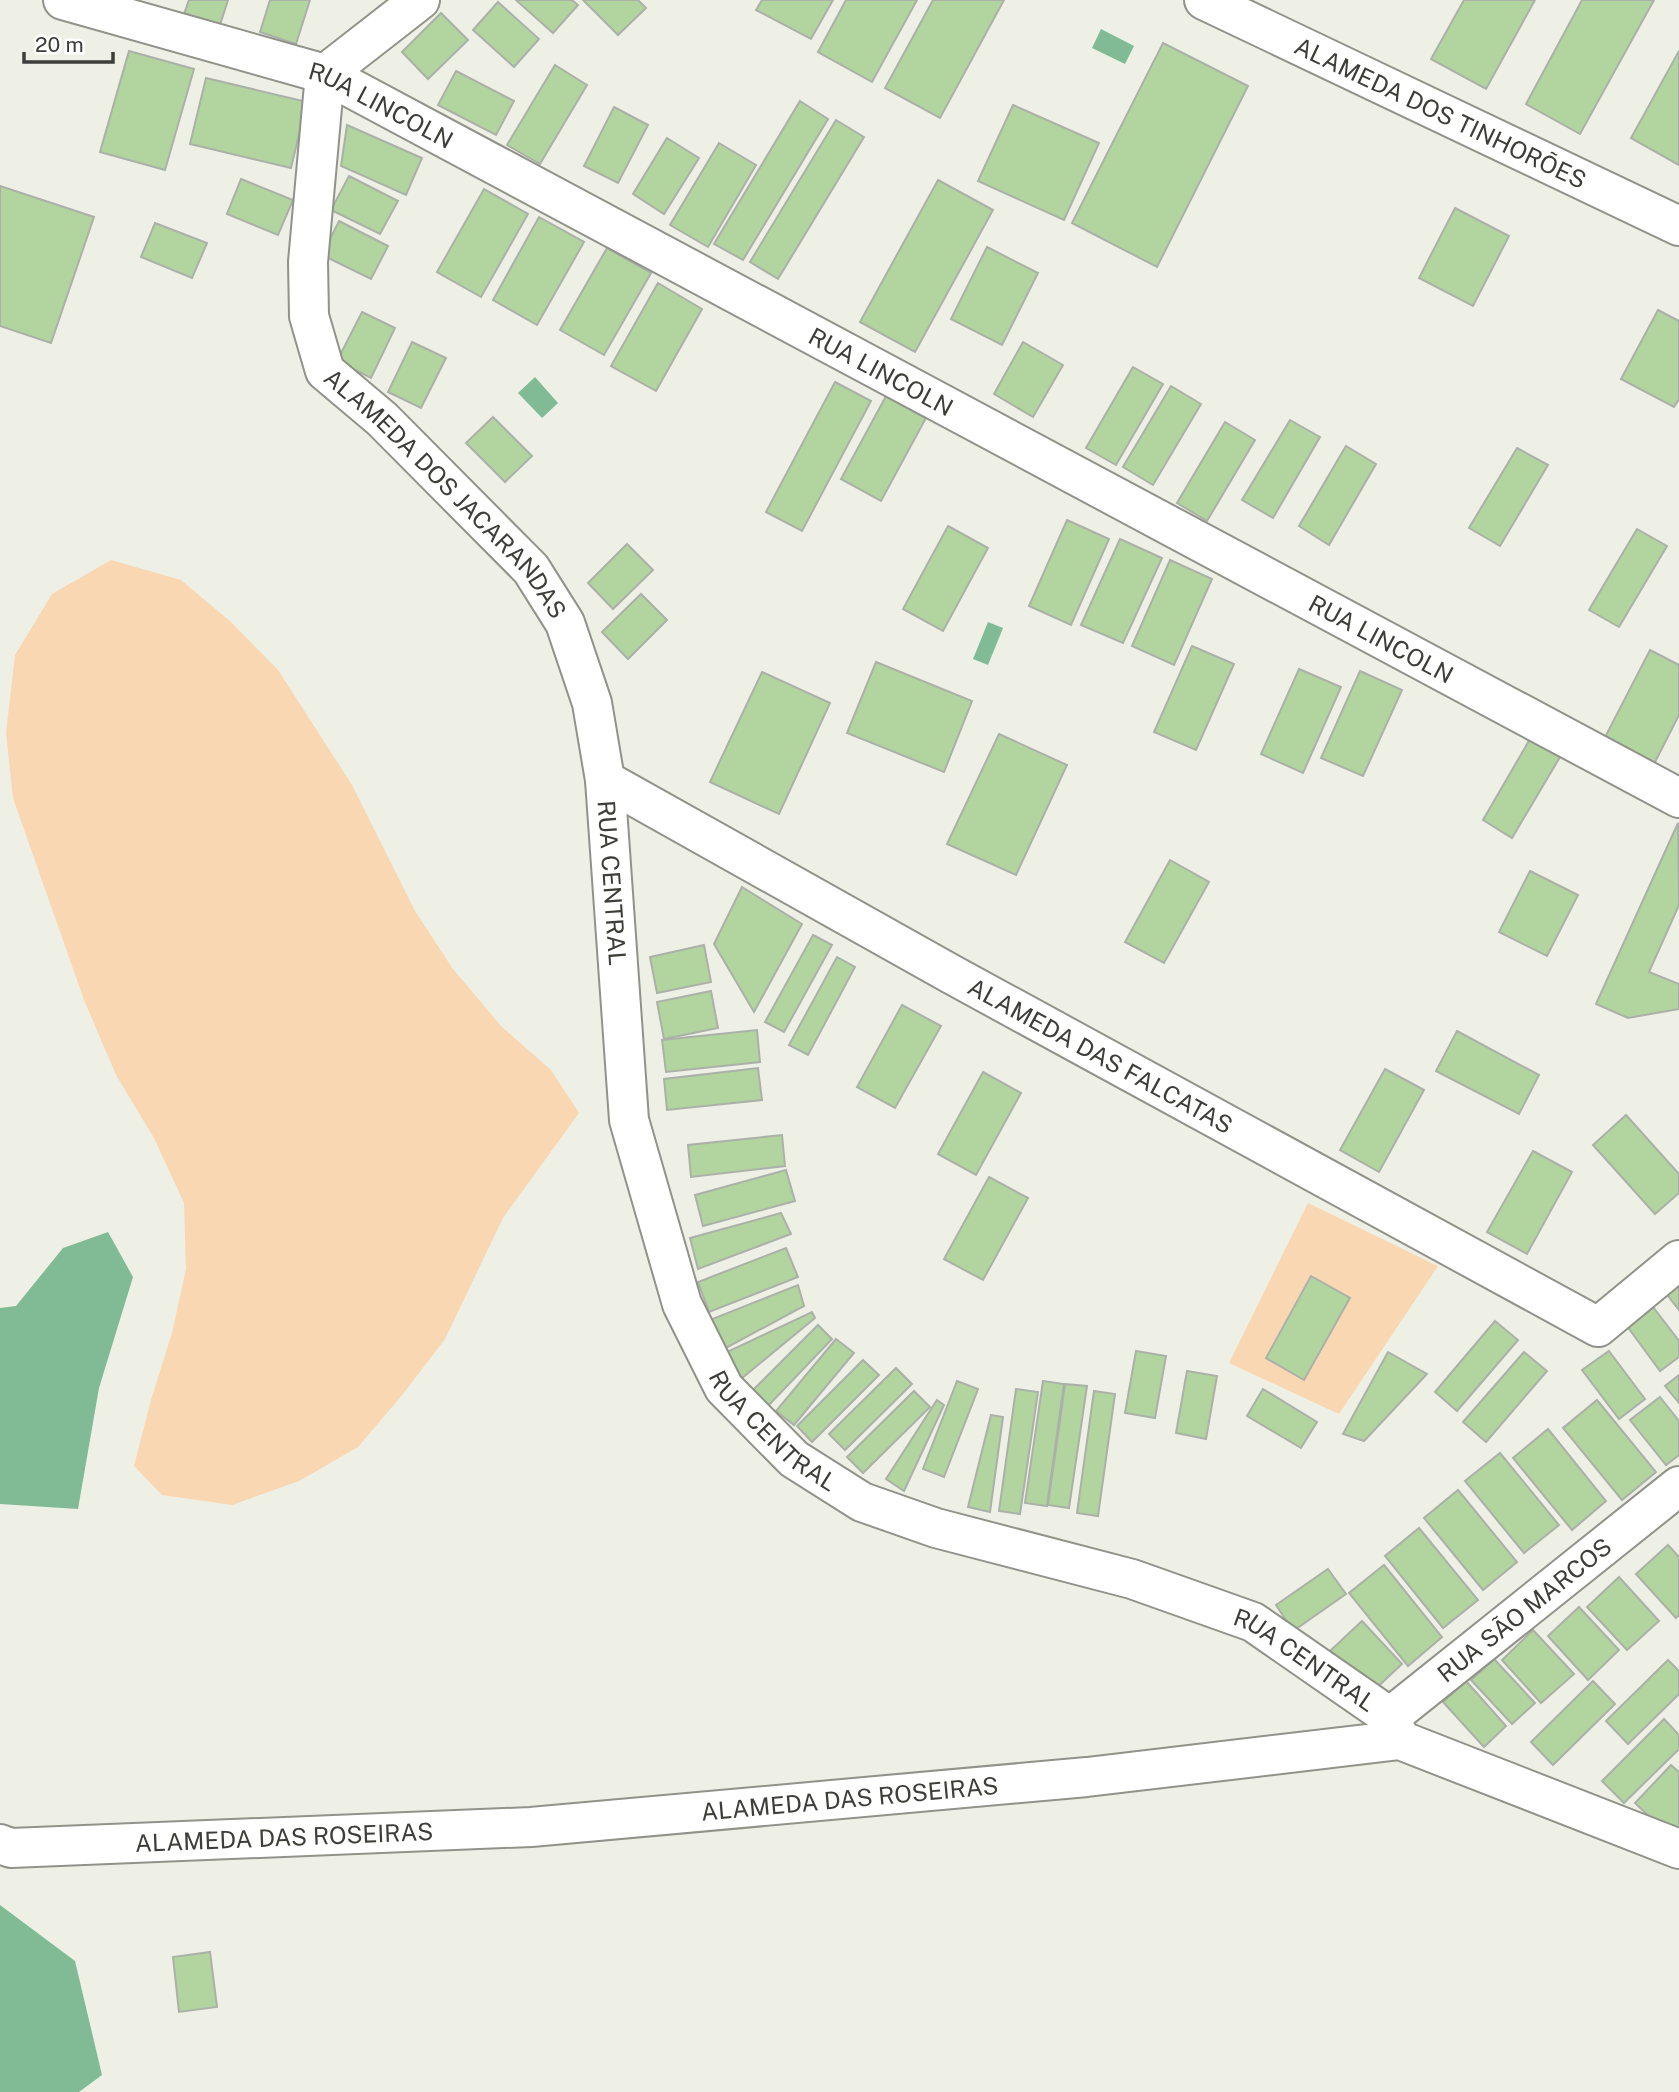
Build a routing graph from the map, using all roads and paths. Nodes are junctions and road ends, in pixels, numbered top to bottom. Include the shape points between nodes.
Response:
1 (63, 0) edge
2 (420, 0) edge
3 (1204, 0) edge
4 (326, 74) junction
5 (1679, 226) edge
6 (605, 780) junction
7 (1679, 798) edge
8 (1679, 1260) edge
9 (1679, 1486) edge
10 (1395, 1729) junction
11 (0, 1844) edge
12 (1679, 1849) edge

1 - 4 street, RUA LINCOLN
2 - 4 street
3 - 5 street, ALAMEDA DOS TINHORÕES
4 - 6 street, ALAMEDA DOS JACARANDAS via 308,261 310,316 325,371 382,419 531,569 565,623 592,703
4 - 7 street, RUA LINCOLN
6 - 8 street, ALAMEDA DAS FALCATAS via 1598,1327
6 - 10 street, RUA CENTRAL via 629,1119 682,1304 724,1388 794,1459 862,1502 936,1528 1132,1579 1253,1622
9 - 10 street, RUA SÃO MARCOS
10 - 11 street, ALAMEDA DAS ROSEIRAS via 1087,1777 531,1827 11,1848
10 - 12 street, ALAMEDA DAS ROSEIRAS

